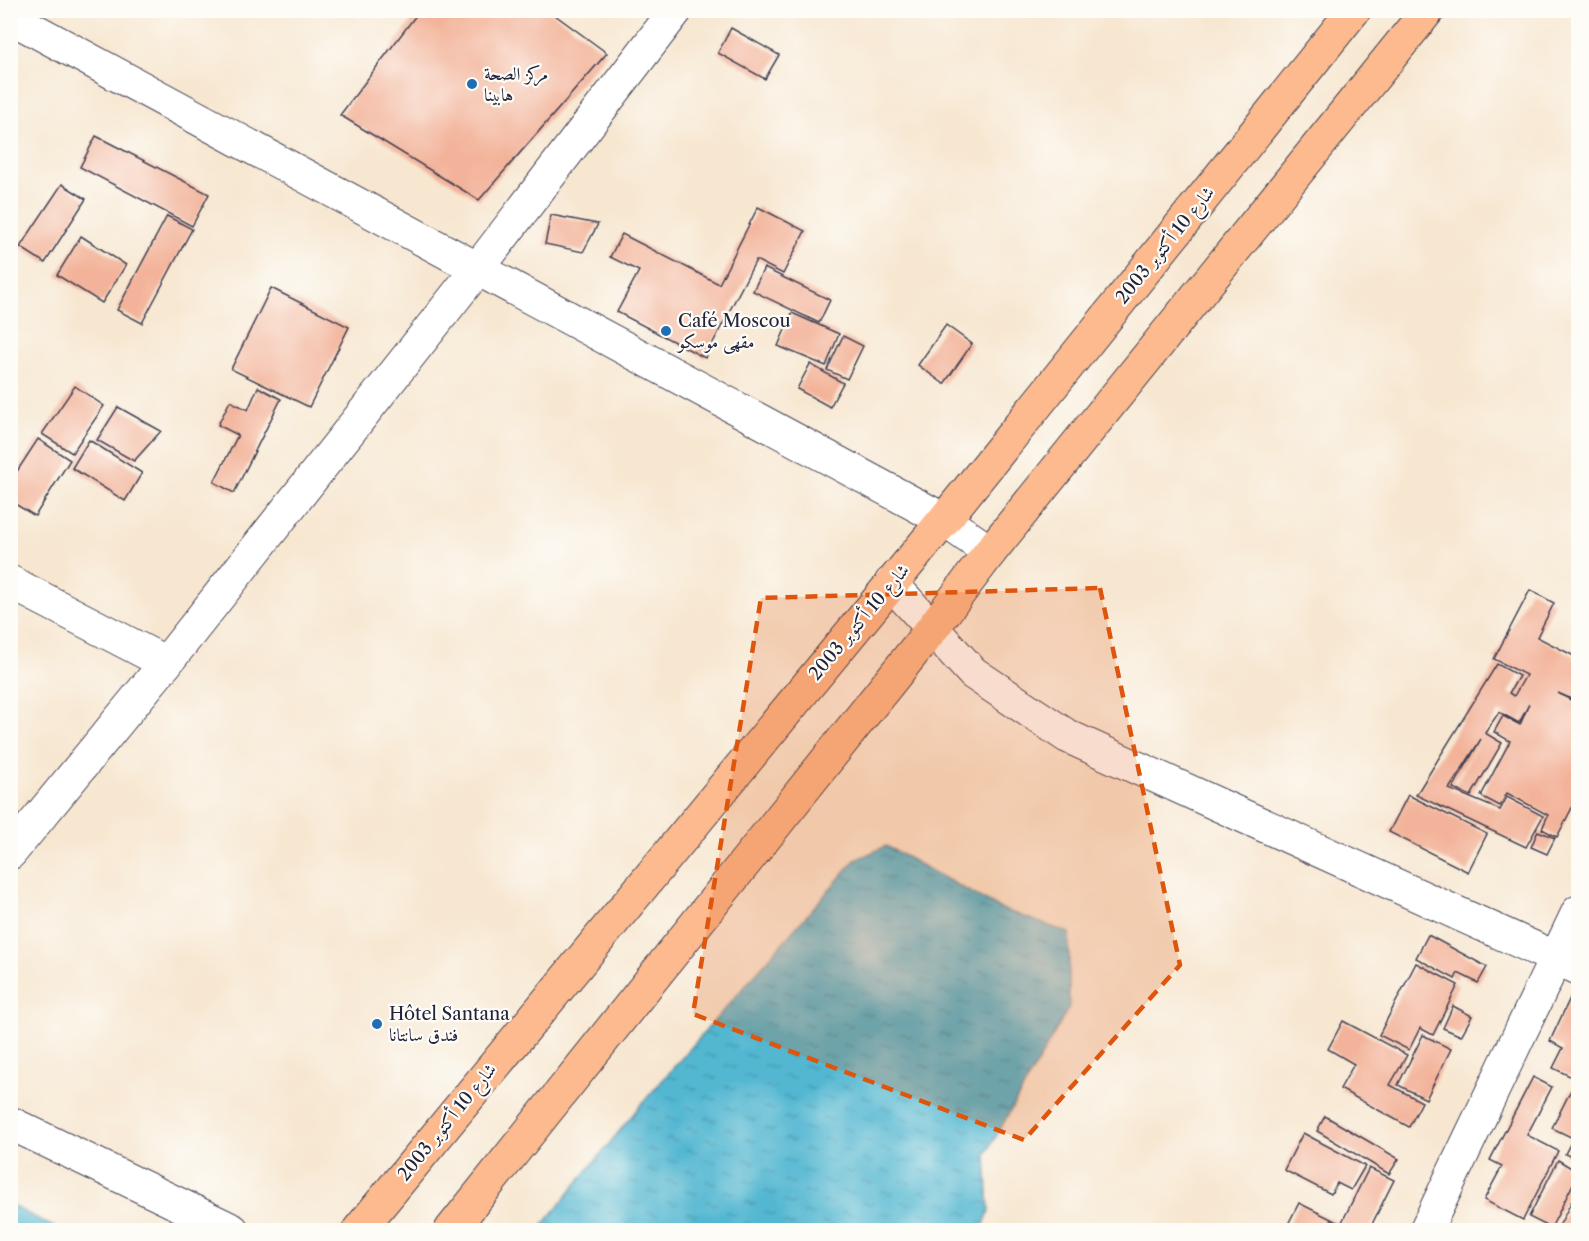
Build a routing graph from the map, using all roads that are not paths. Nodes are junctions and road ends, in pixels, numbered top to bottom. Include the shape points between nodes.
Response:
1 (676, 10) edge
2 (1354, 10) edge
3 (1428, 10) edge
4 (10, 17) edge
5 (479, 267) junction
6 (944, 520) junction
7 (990, 552) junction
8 (10, 582) edge
9 (891, 583) junction
10 (931, 630) junction
11 (166, 663) junction
12 (10, 853) edge
13 (1578, 912) edge
14 (1568, 963) edge
15 (10, 1123) edge
16 (232, 1230) edge
17 (359, 1230) edge
18 (451, 1230) edge
19 (1426, 1230) edge

1 - 5 street
2 - 6 highway, شارع 10 أكتوبر 2003
3 - 7 highway
4 - 5 street
5 - 6 street
5 - 11 street
6 - 7 street
6 - 9 highway, شارع 10 أكتوبر 2003
7 - 10 highway
8 - 11 street
9 - 10 street
9 - 17 highway, شارع 10 أكتوبر 2003
10 - 14 street via 973,673 1067,736
10 - 18 highway
11 - 12 street
13 - 14 street
14 - 19 street
15 - 16 street

